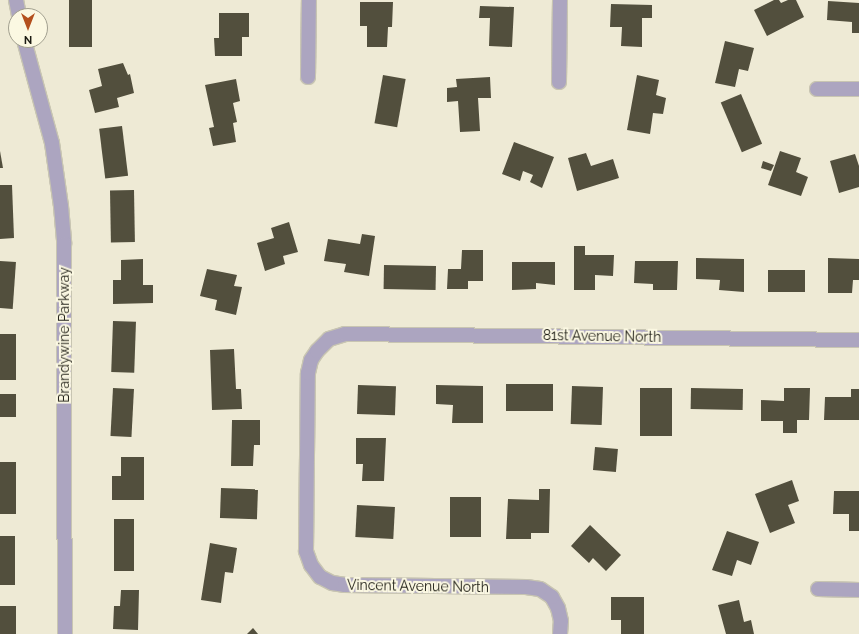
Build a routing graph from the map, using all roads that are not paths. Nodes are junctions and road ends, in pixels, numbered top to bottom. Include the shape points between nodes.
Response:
1 (310, 0) edge
2 (560, 0) edge
3 (26, 48) edge
4 (308, 77) dead end
5 (559, 82) dead end
6 (816, 88) dead end
7 (859, 89) edge
8 (345, 334) joint
9 (859, 340) edge
10 (818, 589) dead end
11 (859, 590) edge
12 (65, 634) edge
13 (560, 634) edge

1 - 4 street
2 - 5 street
3 - 12 street, Brandywine Parkway via 52,143 64,244
6 - 7 street
8 - 9 street, 81st Avenue North
8 - 13 street, Vincent Avenue North via 329,339 317,351 311,360 308,373 306,551 311,565 320,577 332,583 345,585 540,589 552,597 558,608
10 - 11 street

